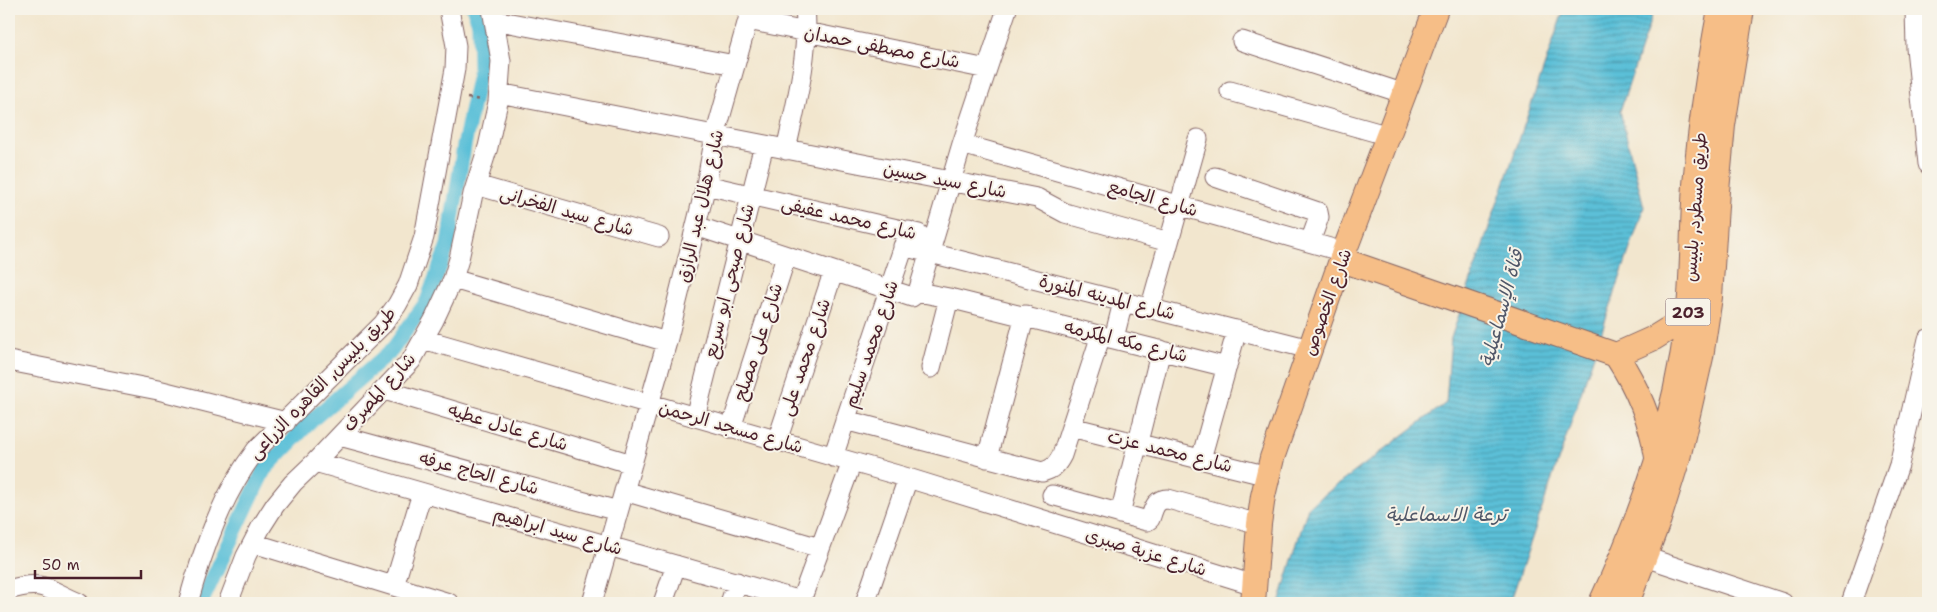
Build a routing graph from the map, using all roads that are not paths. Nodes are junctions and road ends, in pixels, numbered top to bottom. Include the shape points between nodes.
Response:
1 (449, 9) edge
2 (805, 9) edge
3 (1007, 9) edge
4 (1436, 9) edge
5 (1720, 9) edge
6 (1742, 9) edge
7 (1915, 9) edge
8 (493, 14) edge
9 (749, 14) edge
10 (805, 32) junction
11 (1242, 41) dead end
12 (735, 66) junction
13 (987, 69) junction
14 (1230, 91) dead end
15 (1405, 94) junction
16 (492, 96) junction
17 (715, 136) junction
18 (1389, 136) junction
19 (1198, 139) dead end
20 (962, 144) junction
21 (764, 145) junction
22 (786, 150) junction
23 (1928, 164) edge
24 (1215, 177) dead end
25 (952, 180) junction
26 (476, 184) junction
27 (706, 185) junction
28 (751, 196) junction
29 (1180, 205) junction
30 (696, 226) junction
31 (659, 237) dead end
32 (906, 239) junction
33 (740, 241) junction
34 (1169, 242) junction
35 (1310, 242) junction
36 (932, 245) junction
37 (1343, 256) junction
38 (786, 257) junction
39 (833, 273) junction
40 (453, 279) junction
41 (889, 290) junction
42 (916, 294) junction
43 (949, 298) junction
44 (1123, 302) junction
45 (1150, 308) junction
46 (1025, 316) junction
47 (1688, 317) junction
48 (1237, 330) junction
49 (1107, 337) junction
50 (423, 339) junction
51 (667, 342) junction
52 (1928, 343) edge
53 (1310, 349) junction
54 (1161, 350) junction
55 (1615, 354) junction
56 (9, 361) edge
57 (1227, 367) junction
58 (931, 368) dead end
59 (384, 390) junction
60 (649, 404) junction
61 (695, 417) junction
62 (845, 420) junction
63 (286, 422) junction
64 (1071, 427) junction
65 (731, 428) junction
66 (340, 436) junction
67 (777, 441) junction
68 (1137, 443) junction
69 (833, 457) junction
70 (987, 458) junction
71 (1201, 459) junction
72 (315, 462) junction
73 (852, 462) junction
74 (1657, 462) junction
75 (632, 464) junction
76 (1268, 476) junction
77 (908, 478) junction
78 (624, 492) junction
79 (422, 493) junction
80 (1052, 495) dead end
81 (618, 511) junction
82 (1120, 514) junction
83 (1038, 518) joint
84 (1259, 524) junction
85 (253, 543) junction
86 (608, 546) junction
87 (820, 548) junction
88 (1645, 557) junction
89 (676, 565) junction
90 (736, 582) junction
91 (394, 586) junction
92 (9, 590) edge
93 (1254, 594) edge
94 (800, 602) edge
95 (79, 603) edge
96 (188, 603) edge
97 (228, 603) edge
98 (450, 603) edge
99 (592, 603) edge
100 (663, 603) edge
101 (730, 603) edge
102 (865, 603) edge
103 (1601, 603) edge
104 (1627, 603) edge
105 (1783, 603) edge
106 (1851, 603) edge

1 - 63 street, طريق بلبيس, القاهره الزراعى via 456,46 455,69 424,237 408,285 383,324
2 - 10 street
3 - 13 street
4 - 15 main road, شارع الخصوص
5 - 47 main road, طريق مسطرد, بلبيس / 203 via 1701,122
6 - 88 main road, طريق مسطرد, بلبيس / 203 via 1723,125 1710,298 1701,357 1678,458
7 - 23 street
8 - 12 street
8 - 16 street, شارع المصرف via 501,61
9 - 10 street, شارع مصطفى حمدان
9 - 12 street, شارع هلال عبد الرازق
10 - 13 street, شارع مصطفى حمدان
10 - 22 street via 798,92
11 - 15 street
12 - 17 street, شارع هلال عبد الرازق
13 - 20 street
14 - 18 street
15 - 18 main road, شارع الخصوص
16 - 17 street
16 - 26 street, شارع المصرف via 488,147
17 - 21 street, شارع سيد حسين
17 - 27 street, شارع هلال عبد الرازق
18 - 37 main road, شارع الخصوص
19 - 29 street
20 - 25 street
20 - 29 street, شارع الجامع
21 - 22 street, شارع سيد حسين
21 - 28 street, شارع صبحى ابو سريع
22 - 25 street, شارع سيد حسين
24 - 35 street via 1318,212
25 - 34 street, شارع سيد حسين via 1037,198 1065,213
25 - 36 street
26 - 31 street, شارع سيد الفخرانى
26 - 40 street, شارع المصرف
27 - 28 street, شارع محمد عفيفى
27 - 30 street, شارع هلال عبد الرازق
28 - 32 street, شارع محمد عفيفى
28 - 33 street, شارع صبحى ابو سريع
29 - 34 street
29 - 35 street, شارع الجامع
30 - 33 street, شارع مكه المكرمه
30 - 51 street, شارع هلال عبد الرازق
32 - 36 street, شارع محمد عفيفى
32 - 41 street, شارع محمد سليم
33 - 38 street, شارع مكه المكرمه
33 - 61 street, شارع صبحى ابو سريع
34 - 45 street
35 - 37 street, شارع الجامع
36 - 42 street
36 - 44 street, شارع المدينه المنورة
37 - 53 main road, شارع الخصوص
37 - 55 main road via 1374,272
38 - 39 street, شارع مكه المكرمه
38 - 65 street, شارع على مصلح
39 - 41 street, شارع مكه المكرمه
39 - 67 street, شارع محمد على
40 - 50 street, شارع المصرف
40 - 51 street
41 - 42 street, شارع مكه المكرمه
41 - 62 street, شارع محمد سليم
42 - 43 street, شارع مكه المكرمه
43 - 46 street, شارع مكه المكرمه
43 - 58 street
44 - 45 street, شارع المدينه المنورة
44 - 49 street
45 - 48 street, شارع المدينه المنورة
46 - 49 street, شارع مكه المكرمه
46 - 70 street
47 - 55 main road via 1654,338
47 - 74 main road, طريق مسطرد, بلبيس / 203 via 1673,404
48 - 53 street, شارع المدينه المنورة
48 - 57 street
49 - 54 street, شارع مكه المكرمه
49 - 64 street
50 - 59 street, شارع المصرف via 411,361
50 - 60 street, شارع مسجد الرحمن
51 - 60 street, شارع هلال عبد الرازق
52 - 106 street via 1899,465
53 - 76 main road, شارع الخصوص
54 - 57 street, شارع مكه المكرمه
54 - 68 street
55 - 74 main road via 1640,395 1652,431
56 - 63 street via 158,390
57 - 71 street
59 - 66 street, شارع المصرف
59 - 75 street, شارع عادل عطيه
60 - 61 street, شارع مسجد الرحمن
60 - 75 street, شارع هلال عبد الرازق
61 - 65 street, شارع مسجد الرحمن
62 - 69 street, شارع محمد سليم
62 - 70 street
63 - 96 street, طريق بلبيس, القاهره الزراعى via 243,467 211,532
64 - 68 street, شارع محمد عزت
64 - 70 street via 1062,456 1054,468 1042,472
65 - 67 street, شارع مسجد الرحمن
66 - 72 street, شارع المصرف
66 - 81 street, شارع الحاج عرفه
67 - 69 street, شارع مسجد الرحمن
68 - 71 street, شارع محمد عزت
68 - 82 street
69 - 73 street, شارع مسجد الرحمن
71 - 76 street, شارع محمد عزت
72 - 79 street, شارع سيد ابراهيم
72 - 85 street, شارع المصرف via 293,483 260,527
73 - 77 street, شارع مسجد الرحمن
73 - 87 street
74 - 103 main road, طريق مسطرد, بلبيس / 203 via 1636,523
75 - 78 street, شارع هلال عبد الرازق
76 - 84 main road, شارع الخصوص
77 - 83 street, شارع مسجد الرحمن
77 - 102 street
78 - 81 street, شارع هلال عبد الرازق
78 - 87 street
79 - 86 street, شارع سيد ابراهيم
79 - 91 street
80 - 82 street
81 - 86 street, شارع هلال عبد الرازق
82 - 84 street via 1149,520 1156,503 1168,499
83 - 93 street, شارع عزبة صبرى
84 - 93 main road, شارع الخصوص
85 - 91 street
85 - 97 street, شارع المصرف
86 - 89 street, شارع سيد ابراهيم
86 - 99 street, شارع هلال عبد الرازق
87 - 94 street
88 - 104 main road, طريق مسطرد, بلبيس / 203
88 - 105 street
89 - 90 street, شارع سيد ابراهيم
89 - 100 street
90 - 94 street, شارع سيد ابراهيم
90 - 101 street
91 - 98 street
92 - 95 street via 36,584

